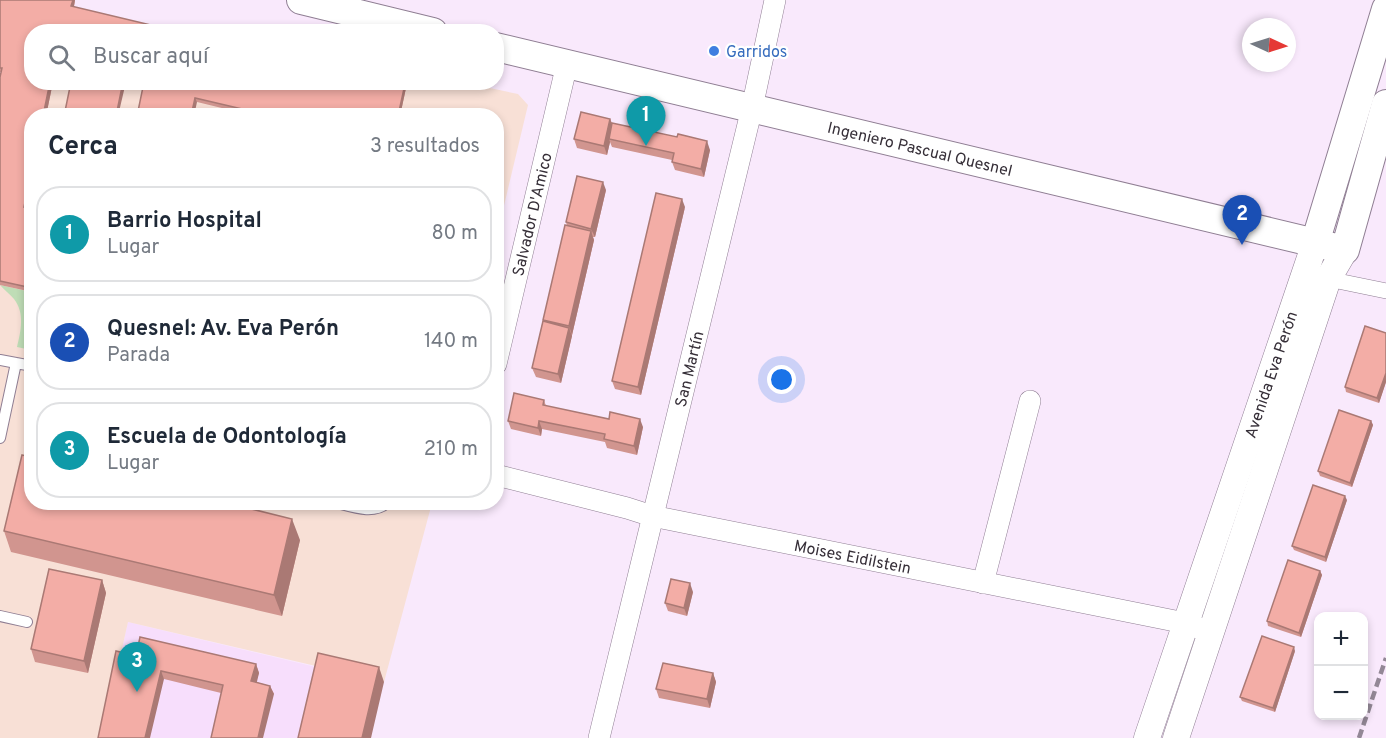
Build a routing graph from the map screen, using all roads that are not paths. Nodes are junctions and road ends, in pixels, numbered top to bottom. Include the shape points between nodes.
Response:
1 (775, 0) edge
2 (316, 2) edge
3 (1386, 9) edge
4 (402, 24) edge
5 (504, 49) edge
6 (567, 64) junction
7 (1386, 104) edge
8 (752, 108) junction
9 (1315, 243) junction
10 (1345, 250) junction
11 (1328, 279) junction
12 (1386, 291) edge
13 (504, 330) edge
14 (0, 360) edge
15 (16, 363) junction
16 (24, 364) edge
17 (1030, 401) dead end
18 (0, 438) edge
19 (504, 476) edge
20 (652, 516) junction
21 (983, 582) junction
22 (0, 616) edge
23 (27, 622) dead end
24 (1185, 623) junction
25 (1211, 633) junction
26 (599, 738) edge
27 (1147, 738) edge
28 (1176, 738) edge

1 - 8 street, San Martín
2 - 4 main road
3 - 9 main road, Avenida Eva Perón
5 - 6 main road, Ingeniero Pascual Quesnel
6 - 8 main road, Ingeniero Pascual Quesnel
6 - 13 street, Salvador D'Amico
7 - 10 main road, Avenida Eva Perón
8 - 9 main road, Ingeniero Pascual Quesnel
8 - 20 street, San Martín
9 - 10 main road, Ingeniero Pascual Quesnel
9 - 24 street, Avenida Eva Perón
10 - 11 street, Avenida Eva Perón
11 - 12 street
11 - 25 street, Avenida Eva Perón
14 - 15 lane
15 - 16 lane
15 - 18 lane
17 - 21 street
19 - 20 street, Moises Eidilstein
20 - 21 street, Moises Eidilstein
20 - 26 street, San Martín
21 - 24 street, Moises Eidilstein
22 - 23 lane
24 - 25 street, Moises Eidilstein
24 - 27 street, Avenida Eva Perón
25 - 28 street, Avenida Eva Perón

